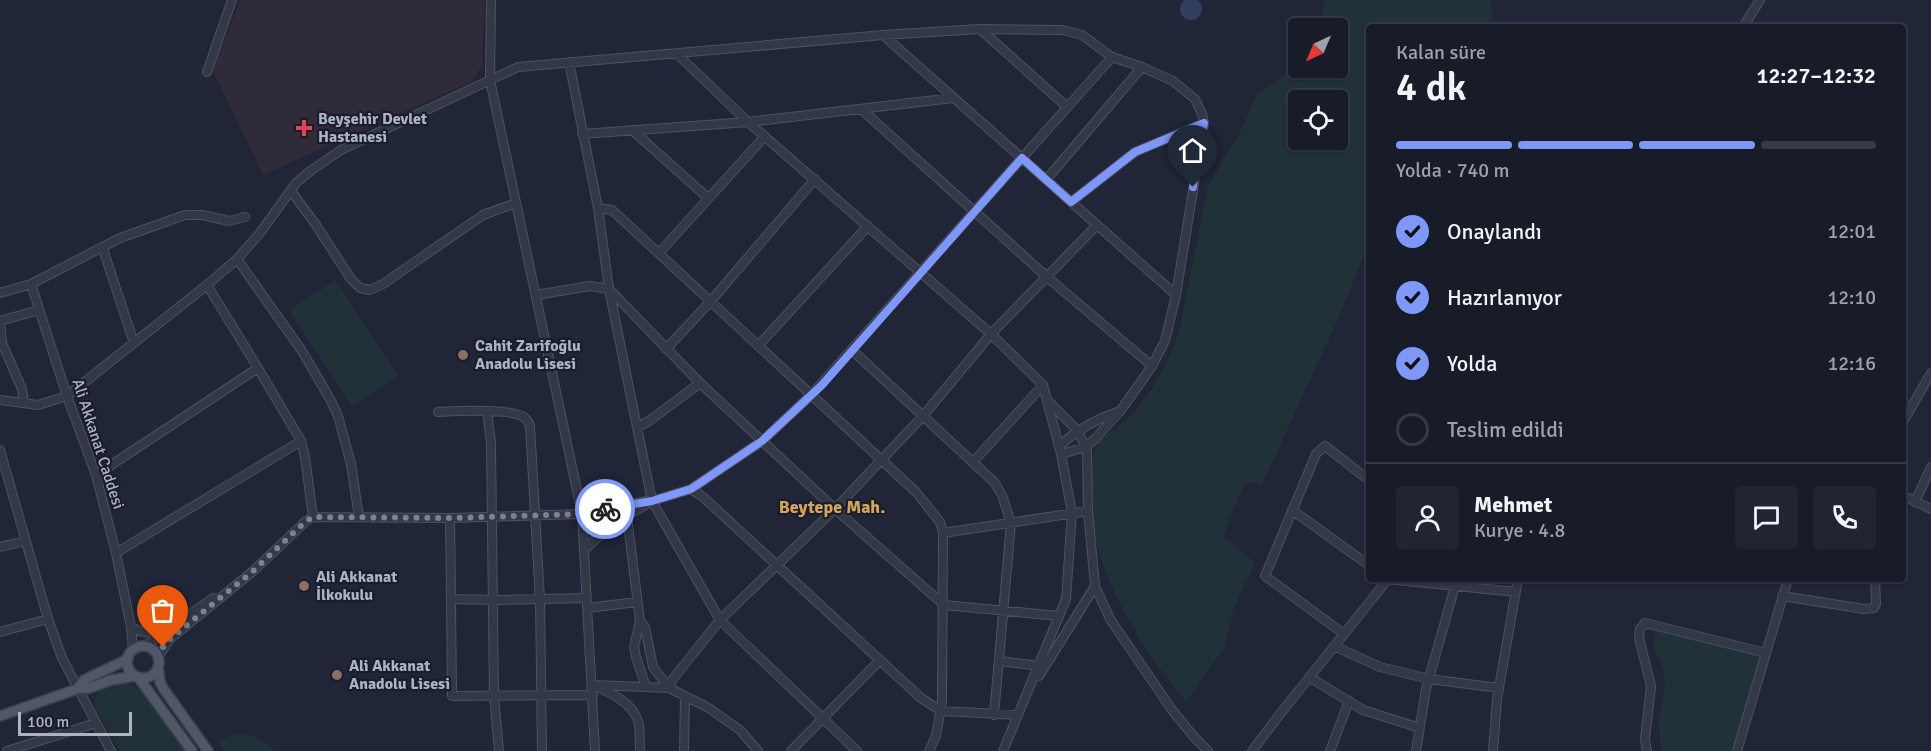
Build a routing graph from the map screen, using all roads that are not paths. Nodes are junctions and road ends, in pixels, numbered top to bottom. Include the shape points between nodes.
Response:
1 (232, 0) edge
2 (491, 0) edge
3 (1760, 0) edge
4 (1745, 24) edge
5 (980, 29) junction
6 (883, 35) junction
7 (676, 53) junction
8 (1112, 57) junction
9 (569, 62) junction
10 (1142, 67) junction
11 (207, 72) dead end
12 (490, 80) junction
13 (953, 98) junction
14 (1067, 107) junction
15 (861, 109) junction
16 (748, 122) junction
17 (1204, 123) junction
18 (632, 130) junction
19 (582, 134) junction
20 (765, 136) junction
21 (1022, 158) junction
22 (815, 179) junction
23 (1046, 180) junction
24 (291, 191) junction
25 (708, 198) junction
26 (1071, 202) junction
27 (516, 203) junction
28 (597, 208) junction
29 (975, 211) junction
30 (245, 216) dead end
31 (1097, 225) junction
32 (868, 226) junction
33 (103, 249) junction
34 (659, 253) junction
35 (237, 259) junction
36 (921, 272) junction
37 (1047, 277) junction
38 (31, 284) junction
39 (207, 285) junction
40 (609, 289) junction
41 (0, 293) edge
42 (536, 295) junction
43 (1176, 296) junction
44 (710, 302) junction
45 (39, 310) junction
46 (992, 334) junction
47 (134, 343) junction
48 (758, 346) junction
49 (666, 349) junction
50 (852, 350) junction
51 (1152, 366) junction
52 (258, 368) junction
53 (1931, 373) edge
54 (700, 383) junction
55 (1043, 386) junction
56 (811, 395) junction
57 (67, 396) junction
58 (1046, 399) junction
59 (0, 400) edge
60 (24, 403) junction
61 (1121, 410) junction
62 (487, 411) junction
63 (438, 412) dead end
64 (923, 416) junction
65 (1906, 417) edge
66 (638, 427) junction
67 (1078, 430) junction
68 (301, 441) junction
69 (762, 441) junction
70 (1086, 447) junction
71 (0, 450) edge
72 (1060, 451) junction
73 (881, 460) junction
74 (973, 462) junction
75 (2, 465) edge
76 (1931, 467) edge
77 (96, 475) junction
78 (1366, 478) edge
79 (691, 489) junction
80 (1906, 497) edge
81 (652, 501) junction
82 (1915, 502) junction
83 (835, 509) junction
84 (1931, 509) edge
85 (1292, 510) junction
86 (1088, 511) junction
87 (1072, 513) junction
88 (582, 514) junction
89 (536, 515) junction
90 (627, 516) junction
91 (313, 517) junction
92 (358, 517) junction
93 (492, 517) junction
94 (450, 518) junction
95 (1011, 523) junction
96 (943, 533) junction
97 (26, 541) junction
98 (0, 547) edge
99 (584, 550) junction
100 (116, 553) junction
101 (1366, 563) edge
102 (777, 565) junction
103 (252, 572) junction
104 (1386, 582) edge
105 (1417, 582) edge
106 (1518, 582) edge
107 (1787, 582) edge
108 (1875, 582) edge
109 (1095, 586) junction
110 (1455, 586) junction
111 (1516, 592) junction
112 (1782, 596) junction
113 (586, 598) junction
114 (451, 599) junction
115 (494, 600) junction
116 (540, 600) junction
117 (637, 602) junction
118 (944, 605) junction
119 (587, 608) junction
120 (1005, 611) junction
121 (1059, 616) junction
122 (48, 619) junction
123 (720, 620) junction
124 (640, 621) junction
125 (131, 627) junction
126 (0, 632) edge
127 (159, 634) junction
128 (1344, 634) junction
129 (145, 646) junction
130 (1334, 646) junction
131 (1766, 653) junction
132 (130, 655) junction
133 (879, 661) junction
134 (1000, 661) junction
135 (158, 662) junction
136 (1039, 666) junction
137 (137, 676) junction
138 (1309, 677) junction
139 (1429, 679) junction
140 (593, 685) junction
141 (646, 687) junction
142 (669, 688) junction
143 (1499, 688) junction
144 (76, 689) junction
145 (1028, 692) junction
146 (541, 695) junction
147 (593, 695) junction
148 (494, 696) junction
149 (685, 696) junction
150 (1349, 701) junction
151 (940, 711) junction
152 (994, 715) junction
153 (1018, 715) junction
154 (0, 716) edge
155 (822, 719) junction
156 (96, 723) junction
157 (1420, 728) junction
158 (1739, 750) edge
159 (7, 751) edge
160 (111, 751) edge
161 (192, 751) edge
162 (208, 751) edge
163 (499, 751) edge
164 (542, 751) edge
165 (595, 751) edge
166 (640, 751) edge
167 (684, 751) edge
168 (758, 751) edge
169 (791, 751) edge
170 (857, 751) edge
171 (929, 751) edge
172 (1003, 751) edge
173 (1208, 751) edge
174 (1252, 751) edge
175 (1330, 751) edge
176 (1416, 751) edge
177 (1493, 751) edge
178 (1647, 751) edge

1 - 11 street
2 - 12 street
3 - 4 street
5 - 6 street
5 - 8 street via 1062,30 1082,35
5 - 14 street
6 - 7 street
6 - 13 street
7 - 9 street
7 - 16 street
8 - 10 street
8 - 14 street
9 - 12 street via 518,67
9 - 19 street
10 - 17 street via 1173,81 1195,99
10 - 23 street
12 - 24 street via 341,150 309,172
12 - 27 street
13 - 15 street
13 - 21 street
14 - 21 street
15 - 16 street
15 - 29 street
16 - 18 street
16 - 20 street
17 - 26 street via 1135,152
17 - 43 street
18 - 19 street
18 - 25 street
19 - 28 street
20 - 22 street
20 - 25 street
21 - 23 street
21 - 29 street
22 - 32 street
22 - 44 street
23 - 26 street
24 - 27 street via 351,279 360,288 370,290 383,285 483,215
24 - 35 street
25 - 34 street
26 - 31 street
27 - 42 street
28 - 34 street via 612,210
28 - 40 street
29 - 36 street
29 - 37 street
30 - 33 street via 229,221 185,215 120,238
31 - 37 street
31 - 43 street
32 - 36 street
32 - 48 street
33 - 38 street
33 - 47 street
34 - 44 street
35 - 39 street
35 - 92 street via 302,351 334,408 351,464
36 - 46 street
36 - 50 street
37 - 46 street
37 - 51 street
38 - 41 street
38 - 45 street, Ali Akkanat Caddesi
39 - 47 street
39 - 52 street
40 - 42 street via 590,286
40 - 49 street
40 - 66 street
42 - 88 street
43 - 51 street via 1165,341
44 - 48 street
44 - 49 street
45 - 57 street, Ali Akkanat Caddesi
45 - 60 street via 0,321 2,343
46 - 55 street
46 - 64 street
47 - 57 street
48 - 56 street
49 - 54 street
50 - 56 street
50 - 64 street
51 - 61 street
52 - 68 street
52 - 77 street
53 - 65 street
54 - 66 street
54 - 69 street
55 - 58 street
55 - 74 street
56 - 69 street
56 - 73 street
57 - 60 street via 38,405
57 - 77 street, Ali Akkanat Caddesi
58 - 67 street
58 - 72 street
59 - 60 street
61 - 67 street
61 - 70 street
62 - 63 street
62 - 89 street via 518,414 530,426
62 - 93 street
64 - 73 street
64 - 74 street
66 - 81 street
67 - 70 street
67 - 72 street
68 - 91 street
68 - 100 street
69 - 79 street
69 - 83 street
70 - 72 street
70 - 86 street
71 - 75 street
72 - 87 street
73 - 83 street
73 - 96 street via 916,492 940,522
74 - 95 street via 994,482
75 - 97 street
76 - 82 street
77 - 100 street, Ali Akkanat Caddesi
78 - 85 street via 1326,446 1316,454
79 - 81 street
79 - 102 street
80 - 82 street
81 - 88 street
81 - 90 street
81 - 123 street
82 - 84 street
83 - 102 street
83 - 118 street
85 - 101 street
85 - 128 street via 1265,576
86 - 87 street
86 - 109 street
87 - 95 street
87 - 121 street via 1066,599
88 - 89 street
88 - 99 street
89 - 93 street
89 - 116 street
90 - 99 street
90 - 117 street
91 - 92 street
91 - 103 street
92 - 94 street
93 - 94 street
93 - 115 street
94 - 114 street
95 - 96 street
95 - 120 street
96 - 118 street
97 - 98 street
97 - 122 street
99 - 113 street
100 - 125 street, Ali Akkanat Caddesi
102 - 123 street
102 - 133 street
103 - 127 street
103 - 135 street via 171,638
104 - 128 street
105 - 110 street
106 - 111 street
107 - 112 street
108 - 112 street via 1874,608
109 - 145 street
109 - 173 street via 1110,620 1131,651 1172,710
110 - 111 street
110 - 139 street
111 - 143 street
112 - 131 street
113 - 116 street
113 - 119 street
114 - 115 street
114 - 148 street via 452,696
115 - 116 street
115 - 148 street
116 - 146 street
117 - 119 street
117 - 124 street
118 - 120 street
118 - 151 street
119 - 140 street
120 - 121 street
120 - 134 street
121 - 136 street
122 - 126 street
122 - 144 street
123 - 142 street
123 - 155 street
124 - 141 street via 634,647
124 - 142 street via 645,627 653,667
125 - 127 street
125 - 132 street, Ali Akkanat Caddesi
127 - 129 street
128 - 130 street
129 - 132 main road
129 - 135 main road via 152,649
130 - 138 street
130 - 139 street via 1380,667
131 - 158 street
131 - 178 street via 1645,623 1639,638 1651,686
132 - 137 main road via 129,669
132 - 144 main road via 84,680
133 - 151 street
133 - 155 street
134 - 136 street
134 - 152 street
135 - 137 main road via 150,676
135 - 162 main road via 163,688
136 - 145 street
137 - 144 main road
137 - 161 main road
138 - 150 street
138 - 174 street
139 - 143 street
139 - 157 street
140 - 141 street
140 - 147 street
140 - 166 street via 630,706 638,722
141 - 142 street
142 - 149 street
143 - 177 street
144 - 154 main road
144 - 156 street
145 - 153 street
146 - 147 street
146 - 148 street
146 - 164 street
147 - 165 street
148 - 163 street
149 - 167 street
149 - 168 street via 740,730
150 - 157 street via 1363,710
150 - 175 street
151 - 152 street
151 - 171 street
152 - 153 street
153 - 172 street
155 - 169 street
155 - 170 street
156 - 159 street
156 - 160 street
157 - 176 street

